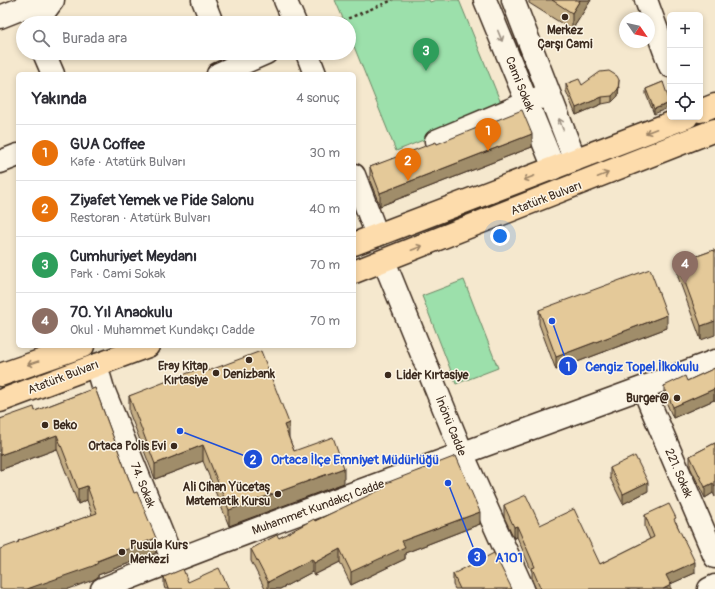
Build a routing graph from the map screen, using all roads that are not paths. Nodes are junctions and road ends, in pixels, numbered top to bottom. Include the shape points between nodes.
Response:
1 (43, 0) edge
2 (53, 0) edge
3 (203, 0) edge
4 (285, 0) edge
5 (485, 0) edge
6 (513, 0) edge
7 (646, 0) edge
8 (41, 16) edge
9 (209, 16) edge
10 (292, 16) edge
11 (0, 17) edge
12 (667, 58) edge
13 (47, 60) edge
14 (247, 60) edge
15 (310, 60) edge
16 (226, 68) edge
17 (51, 72) edge
18 (314, 72) edge
19 (550, 93) junction
20 (528, 103) junction
21 (715, 105) edge
22 (703, 111) edge
23 (679, 120) edge
24 (715, 130) edge
25 (436, 141) edge
26 (575, 160) junction
27 (554, 168) junction
28 (356, 180) edge
29 (377, 235) junction
30 (356, 243) edge
31 (384, 261) junction
32 (356, 271) edge
33 (77, 348) edge
34 (143, 348) edge
35 (715, 361) edge
36 (96, 365) junction
37 (0, 374) edge
38 (643, 388) junction
39 (0, 401) edge
40 (462, 453) junction
41 (715, 557) edge
42 (173, 561) junction
43 (715, 586) edge
44 (102, 589) edge
45 (523, 589) edge
46 (710, 589) edge

1 - 11 street
2 - 8 street
3 - 9 street
4 - 10 street
5 -> 20 street, Cami Sokak
6 - 19 street, Cami Sokak
7 - 12 street
13 - 17 street
14 - 16 street
15 - 18 street
19 - 20 street
26 -> 19 street, Cami Sokak
20 - 25 street
20 - 27 street, Cami Sokak
21 - 22 main road
23 -> 26 main road, Atatürk Bulvarı
31 -> 24 main road, Atatürk Bulvarı
26 - 27 main road, Atatürk Bulvarı
27 -> 29 main road, Atatürk Bulvarı
28 - 29 street
29 - 30 main road, Atatürk Bulvarı
31 - 32 main road, Atatürk Bulvarı
31 - 40 street, İnönü Cadde
33 -> 37 main road, Atatürk Bulvarı
34 - 36 main road, Atatürk Bulvarı
35 - 38 street, Muhammet Kundakçı Cadde
36 - 39 main road, Atatürk Bulvarı
36 - 42 street, 74. Sokak
38 - 40 street, Muhammet Kundakçı Cadde
38 - 41 street, 221. Sokak
40 - 42 street, Muhammet Kundakçı Cadde
40 - 45 street, İnönü Cadde
42 - 44 street, Muhammet Kundakçı Cadde
43 - 46 street

